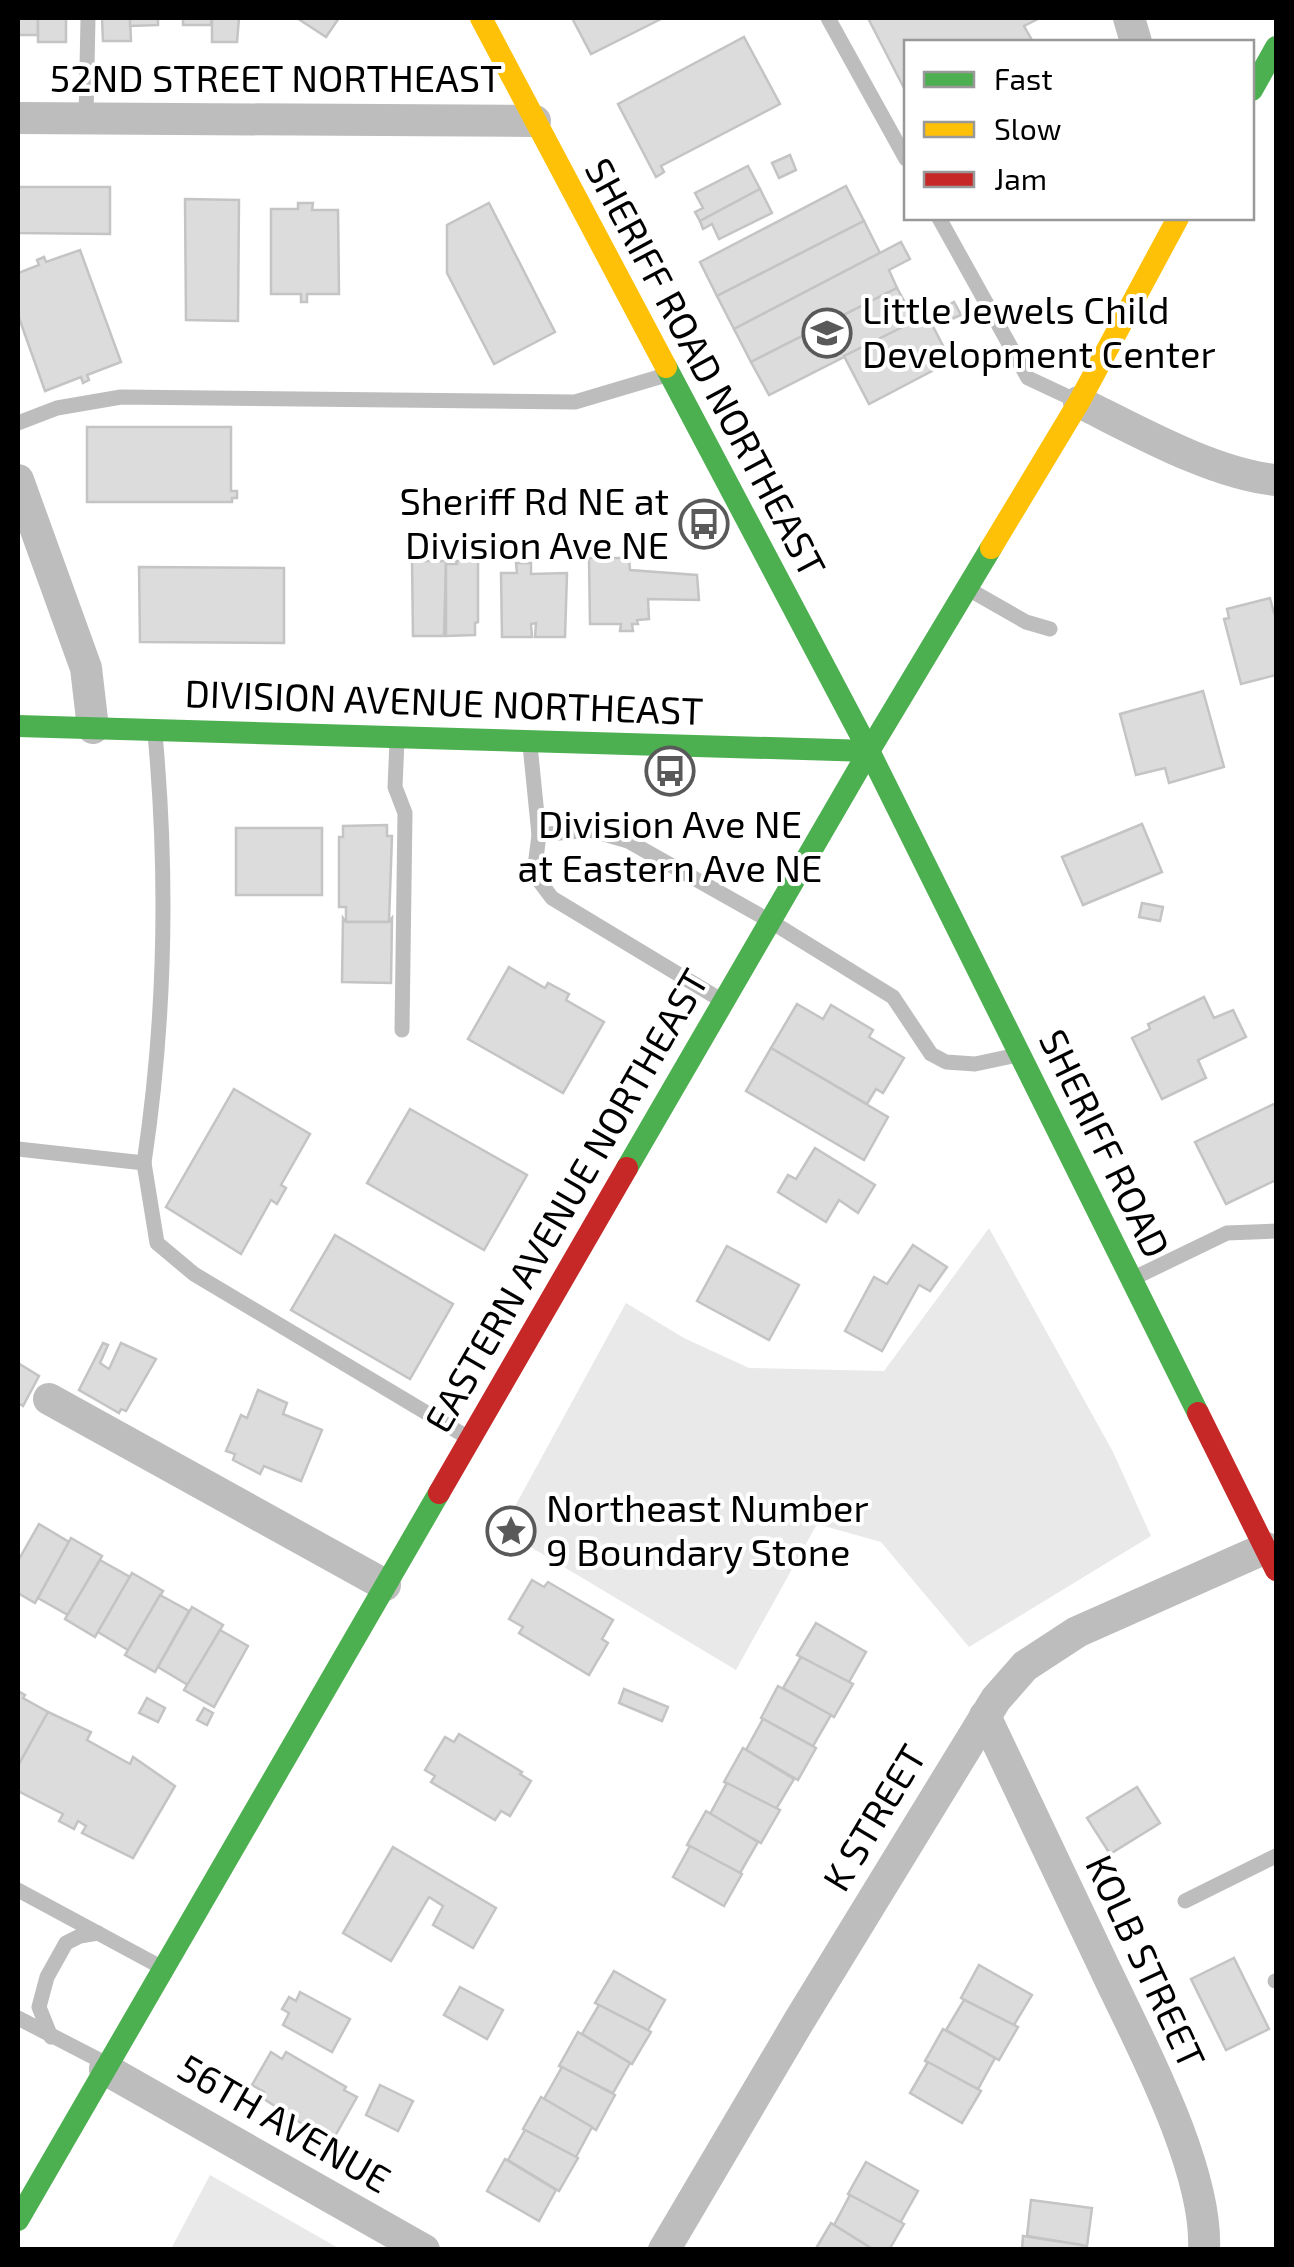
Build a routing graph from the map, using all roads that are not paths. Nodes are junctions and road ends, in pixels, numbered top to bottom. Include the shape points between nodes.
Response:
1 (88, 18) edge
2 (481, 18) edge
3 (828, 18) edge
4 (1276, 47) edge
5 (1254, 86) edge
6 (18, 118) edge
7 (86, 118) junction
8 (534, 121) junction
9 (904, 156) edge
10 (940, 220) edge
11 (1177, 220) edge
12 (669, 374) junction
13 (1079, 402) junction
14 (18, 423) edge
15 (18, 480) edge
16 (1276, 480) edge
17 (966, 588) junction
18 (1050, 629) dead end
19 (18, 726) edge
20 (92, 728) junction
21 (155, 730) junction
22 (397, 736) junction
23 (530, 741) junction
24 (868, 751) junction
25 (539, 835) junction
26 (770, 921) junction
27 (723, 1002) junction
28 (402, 1030) dead end
29 (1020, 1054) junction
30 (18, 1149) edge
31 (144, 1163) junction
32 (1276, 1231) edge
33 (1132, 1279) junction
34 (49, 1399) dead end
35 (470, 1438) junction
36 (1271, 1559) edge
37 (385, 1585) junction
38 (985, 1716) junction
39 (1276, 1856) edge
40 (18, 1890) edge
41 (1185, 1900) dead end
42 (100, 1933) junction
43 (164, 1968) junction
44 (18, 2018) edge
45 (51, 2036) junction
46 (106, 2067) junction
47 (18, 2220) edge
48 (424, 2250) edge
49 (664, 2250) edge
50 (1204, 2250) edge

1 - 7 lane
2 - 8 main road, SHERIFF ROAD NORTHEAST
3 - 9 lane
4 - 5 main road
6 - 7 street, 52ND STREET NORTHEAST
7 - 8 street, 52ND STREET NORTHEAST
8 - 12 main road, SHERIFF ROAD NORTHEAST
10 - 13 lane via 1028,378
11 - 13 main road, EASTERN AVENUE NORTHEAST
12 - 14 lane via 575,402 121,396
12 - 24 main road, SHERIFF ROAD NORTHEAST
13 - 16 street via 1176,449
13 - 17 main road, EASTERN AVENUE NORTHEAST
15 - 20 street via 86,668
17 - 18 lane
17 - 24 main road, EASTERN AVENUE NORTHEAST
19 - 20 main road, DIVISION AVENUE NORTHEAST
20 - 21 main road, DIVISION AVENUE NORTHEAST
21 - 22 main road, DIVISION AVENUE NORTHEAST
21 - 31 lane via 160,965
22 - 23 main road, DIVISION AVENUE NORTHEAST
22 - 28 lane via 395,787 405,813
23 - 24 main road, DIVISION AVENUE NORTHEAST
23 - 25 lane
24 - 26 main road, EASTERN AVENUE NORTHEAST
24 - 29 main road, SHERIFF ROAD
25 - 26 lane via 590,830 628,841
25 - 27 lane via 534,874 552,898
26 - 27 main road, EASTERN AVENUE NORTHEAST
26 - 29 lane via 893,998 931,1054 946,1062 975,1064
27 - 35 main road, EASTERN AVENUE NORTHEAST
29 - 33 main road, SHERIFF ROAD
30 - 31 lane
31 - 35 lane via 158,1243 194,1274
32 - 33 lane via 1228,1233
33 - 36 main road, SHERIFF ROAD
34 - 37 street
35 - 37 main road, EASTERN AVENUE NORTHEAST
36 - 38 street, K STREET via 1077,1632 1010,1681
37 - 43 main road, EASTERN AVENUE NORTHEAST
38 - 49 street, K STREET
38 - 50 street, KOLB STREET via 1175,2126 1195,2176
39 - 41 lane
40 - 42 lane
42 - 43 lane
42 - 45 lane via 72,1939 54,1962 39,2007
43 - 46 main road, EASTERN AVENUE NORTHEAST
44 - 45 lane
45 - 46 lane
46 - 47 main road, EASTERN AVENUE NORTHEAST
46 - 48 street, 56TH AVENUE

